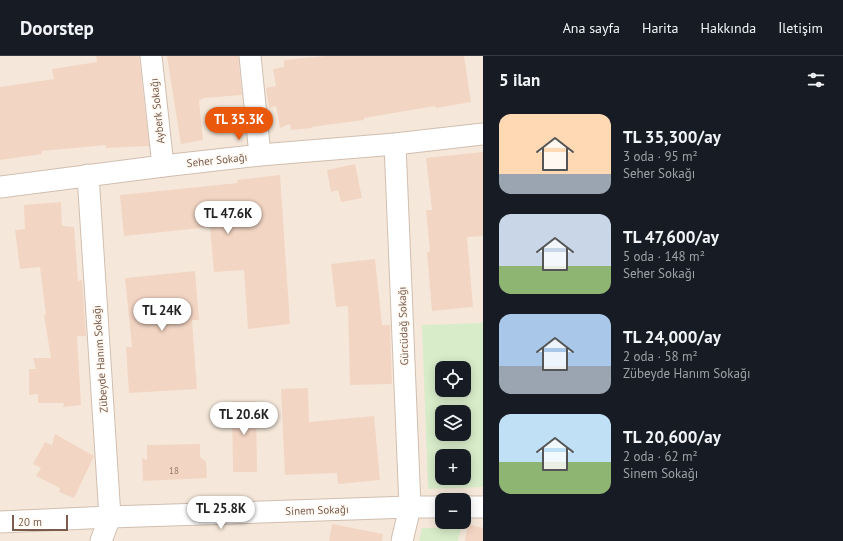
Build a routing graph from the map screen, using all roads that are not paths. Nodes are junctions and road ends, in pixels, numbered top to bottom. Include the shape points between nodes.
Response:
1 (151, 56) edge
2 (250, 56) edge
3 (483, 134) edge
4 (395, 144) junction
5 (260, 155) junction
6 (163, 166) junction
7 (88, 175) junction
8 (0, 187) edge
9 (410, 507) junction
10 (435, 507) edge
11 (471, 507) edge
12 (483, 507) edge
13 (110, 517) junction
14 (0, 522) edge
15 (101, 541) edge
16 (402, 541) edge

1 - 6 street, Ayberk Sokağı
2 - 5 street
3 - 4 street, Seher Sokağı
4 - 5 street, Seher Sokağı
4 - 9 street, Gürcüdağ Sokağı
5 - 6 street, Seher Sokağı
6 - 7 street, Seher Sokağı
7 - 8 street, Seher Sokağı
7 - 13 street, Zübeyde Hanım Sokağı
9 - 10 street, Sinem Sokağı
9 - 13 street, Sinem Sokağı
9 - 16 street, Gürcüdağ Sokağı
11 - 12 street
13 - 14 street, Sinem Sokağı
13 - 15 street, Zübeyde Hanım Sokağı

